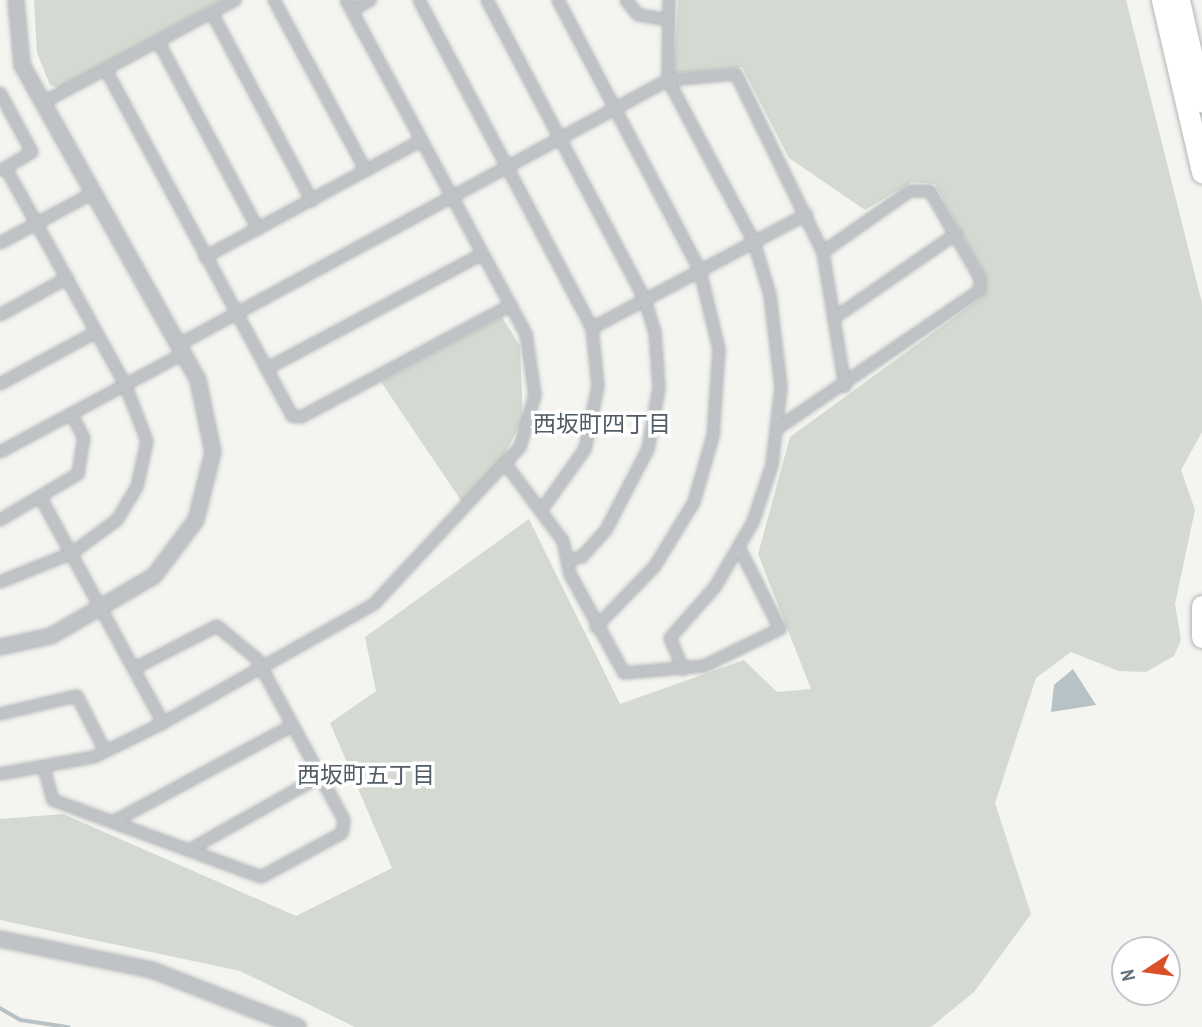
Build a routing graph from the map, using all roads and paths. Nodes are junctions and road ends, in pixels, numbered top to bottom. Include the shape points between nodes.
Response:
1 (16, 0) edge
2 (235, 0) edge
3 (274, 0) edge
4 (370, 0) edge
5 (419, 0) edge
6 (487, 0) edge
7 (558, 0) edge
8 (626, 0) edge
9 (669, 0) edge
10 (1162, 0) edge
11 (1179, 0) edge
12 (349, 5) edge
13 (212, 13) junction
14 (669, 20) junction
15 (158, 41) junction
16 (106, 70) junction
17 (668, 80) junction
18 (0, 93) edge
19 (1202, 101) edge
20 (42, 103) junction
21 (615, 108) junction
22 (562, 137) junction
23 (420, 141) junction
24 (508, 167) junction
25 (3, 170) edge
26 (366, 171) junction
27 (1202, 172) edge
28 (95, 192) junction
29 (451, 197) junction
30 (312, 201) junction
31 (807, 214) junction
32 (37, 223) junction
33 (258, 229) junction
34 (956, 234) junction
35 (754, 242) junction
36 (0, 243) edge
37 (823, 252) junction
38 (482, 254) junction
39 (205, 257) junction
40 (700, 271) junction
41 (67, 278) junction
42 (645, 300) junction
43 (511, 305) junction
44 (235, 314) junction
45 (0, 315) edge
46 (837, 316) junction
47 (592, 328) junction
48 (96, 332) junction
49 (180, 349) junction
50 (266, 369) junction
51 (0, 384) edge
52 (125, 384) junction
53 (845, 386) junction
54 (72, 415) junction
55 (778, 428) junction
56 (0, 452) edge
57 (508, 467) junction
58 (42, 500) junction
59 (541, 511) junction
60 (0, 520) edge
61 (740, 549) junction
62 (72, 553) junction
63 (569, 560) junction
64 (0, 582) edge
65 (1202, 606) edge
66 (104, 608) junction
67 (596, 627) junction
68 (1202, 637) edge
69 (0, 647) edge
70 (135, 668) junction
71 (683, 669) junction
72 (262, 670) junction
73 (0, 714) edge
74 (163, 723) junction
75 (290, 726) junction
76 (105, 751) junction
77 (45, 771) junction
78 (0, 775) edge
79 (321, 776) junction
80 (113, 822) junction
81 (189, 850) junction
82 (0, 939) edge
83 (298, 1027) edge

1 - 20 street via 22,65
2 - 13 street
3 - 26 street
4 - 12 street
5 - 24 street
6 - 22 street
7 - 21 street
8 - 14 street via 638,15
9 - 14 street
10 - 27 highway
11 - 19 highway
12 - 23 street
13 - 15 street
13 - 30 street
14 - 17 street
15 - 16 street
15 - 33 street
16 - 20 street
16 - 39 street
17 - 21 street
17 - 31 street via 736,74
17 - 35 street
18 - 25 street via 32,152
20 - 28 street
21 - 22 street
21 - 40 street
22 - 24 street
22 - 42 street
23 - 26 street
23 - 29 street
24 - 29 street
24 - 47 street
25 - 32 street
26 - 30 street
28 - 32 street
28 - 49 street
29 - 38 street
29 - 44 street
30 - 33 street
31 - 35 street
31 - 37 street
32 - 36 street
32 - 41 street
33 - 39 street
34 - 37 street via 936,197 919,189
34 - 46 street
34 - 53 street via 980,290
35 - 40 street
35 - 55 street via 779,342
37 - 46 street
38 - 43 street
38 - 50 street
39 - 44 street
40 - 42 street
40 - 67 street via 719,349 720,393 707,467 682,526 655,566
41 - 45 street
41 - 48 street
42 - 47 street
42 - 63 street via 658,355 648,449 606,530 582,557
43 - 50 street via 301,418 292,416
43 - 57 street via 526,334 535,395
44 - 49 street
44 - 50 street
46 - 53 street
47 - 59 street via 598,386 588,440 574,470
48 - 51 street
48 - 52 street
49 - 52 street
49 - 66 street via 209,413 208,485 177,553 132,593
52 - 54 street
52 - 62 street via 147,440 146,464 128,507
53 - 55 street
54 - 56 street
54 - 58 street via 84,438 82,467
55 - 61 street via 765,488
57 - 59 street
57 - 72 street via 374,604
58 - 60 street
58 - 62 street
59 - 63 street
61 - 71 street via 670,638
61 - 71 street via 780,629 704,666
62 - 64 street
62 - 66 street
63 - 67 street
65 - 68 highway
66 - 69 street via 51,636
66 - 70 street
67 - 71 street via 624,673
70 - 72 street via 217,626
70 - 74 street
72 - 74 street
72 - 75 street
73 - 76 street via 77,696
74 - 76 street
75 - 79 street
75 - 80 street
76 - 77 street
77 - 78 street
77 - 80 street via 53,800
79 - 81 street
79 - 81 street via 344,820 342,833 261,877
80 - 81 street
82 - 83 street via 152,970

